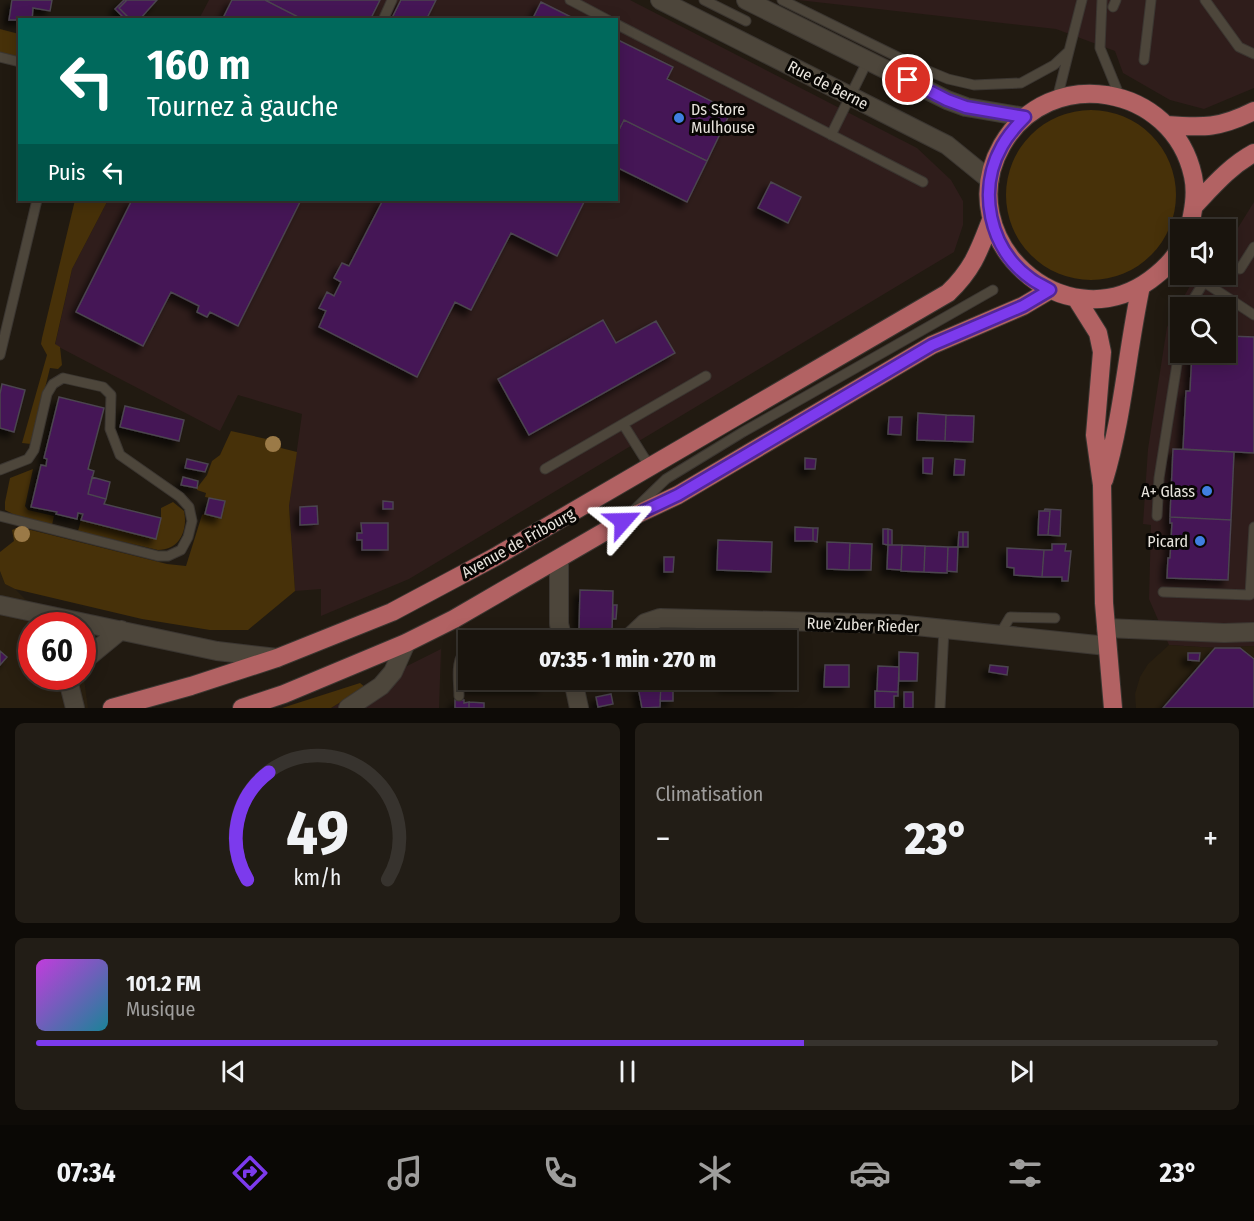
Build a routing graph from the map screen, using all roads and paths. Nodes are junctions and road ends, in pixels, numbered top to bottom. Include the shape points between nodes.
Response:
1 (393, 0) edge
2 (570, 0) edge
3 (660, 0) edge
4 (704, 0) edge
5 (746, 0) edge
6 (782, 0) edge
7 (1082, 0) edge
8 (1102, 0) edge
9 (1151, 0) edge
10 (1205, 0) edge
11 (384, 18) edge
12 (604, 18) edge
13 (746, 21) dead end
14 (618, 25) edge
15 (1069, 51) junction
16 (1254, 54) edge
17 (0, 57) edge
18 (868, 60) junction
19 (1144, 60) dead end
20 (18, 62) edge
21 (850, 96) junction
22 (1120, 97) junction
23 (1057, 99) junction
24 (1254, 111) edge
25 (1025, 117) junction
26 (1166, 125) junction
27 (831, 135) junction
28 (1254, 153) edge
29 (990, 180) junction
30 (924, 182) dead end
31 (37, 201) edge
32 (1194, 206) junction
33 (1191, 219) edge
34 (991, 220) junction
35 (1254, 247) edge
36 (1170, 261) edge
37 (1240, 268) dead end
38 (1141, 286) junction
39 (993, 290) dead end
40 (1050, 290) junction
41 (1195, 297) edge
42 (1227, 297) edge
43 (1076, 298) junction
44 (1236, 303) edge
45 (1254, 315) edge
46 (0, 355) edge
47 (1177, 363) edge
48 (706, 376) dead end
49 (623, 424) junction
50 (650, 467) junction
51 (0, 469) edge
52 (545, 469) dead end
53 (0, 480) edge
54 (1102, 485) junction
55 (0, 516) edge
56 (1157, 516) dead end
57 (623, 521) junction
58 (1254, 527) edge
59 (559, 559) junction
60 (1163, 592) dead end
61 (8, 607) edge
62 (1055, 618) dead end
63 (944, 629) junction
64 (121, 630) junction
65 (560, 630) edge
66 (638, 630) edge
67 (1254, 632) edge
68 (1000, 634) junction
69 (1106, 637) junction
70 (406, 643) junction
71 (96, 651) edge
72 (277, 658) junction
73 (70, 690) edge
74 (459, 690) edge
75 (575, 690) edge
76 (459, 696) dead end
77 (1109, 705) edge
78 (75, 708) edge
79 (112, 708) edge
80 (242, 708) edge
81 (348, 708) edge
82 (579, 708) edge
83 (940, 708) edge

1 - 11 lane
2 - 12 lane
3 - 21 street, Rue de Berne
4 - 13 lane
5 - 18 street
6 - 15 lane via 914,64 974,85 1021,83 1054,65
7 - 15 lane
8 - 22 lane via 1100,48
9 - 19 lane
10 - 16 lane via 1239,47
14 - 27 lane
15 - 23 lane
17 - 20 lane
18 - 21 lane
18 - 25 street via 966,107
21 - 27 lane
21 - 29 street, Rue de Berne via 947,145
22 - 23 main road via 1100,93
22 - 26 main road
23 - 25 main road
24 - 26 main road via 1230,123 1197,128
25 - 29 main road via 1002,146
26 - 32 main road via 1190,167
27 - 30 lane
28 - 32 main road via 1223,175
29 - 34 main road
31 - 46 lane
32 - 33 main road
34 - 40 main road via 1013,262
34 - 50 main road, Avenue de Fribourg via 964,278 948,293
35 - 37 lane
36 - 38 main road via 1162,272
38 - 43 main road via 1121,295
38 - 54 main road via 1114,445
39 - 57 lane via 666,479
40 - 43 main road
40 - 57 main road, Avenue de Fribourg via 1023,306 932,345 678,495
41 - 42 lane via 1204,282
43 - 54 main road via 1098,333 1102,352 1095,435
44 - 45 lane
47 - 56 lane
48 - 49 lane
49 - 50 lane
49 - 52 lane
50 - 72 main road, Avenue de Fribourg via 392,612
51 - 53 lane
51 - 55 lane via 28,459 34,450 52,384 63,378 103,387 111,394 110,429 120,455 180,497 189,507 192,522 181,550 158,556
54 - 69 main road
57 - 59 main road, Avenue de Fribourg
58 - 60 lane via 1250,595
59 - 65 street
59 - 70 main road, Avenue de Fribourg
61 - 64 street
62 - 68 lane via 1010,617
63 - 66 street, Rue Zuber Rieder via 897,624 660,618
63 - 68 street, Rue Zuber Rieder
63 - 83 lane
64 - 71 street
64 - 72 street via 217,651
67 - 69 street, Rue Zuber Rieder
68 - 69 street, Rue Zuber Rieder
69 - 77 main road
70 - 80 main road, Avenue de Fribourg
70 - 81 street via 393,672 381,686
72 - 79 main road, Avenue de Fribourg
73 - 78 street
74 - 76 lane
75 - 82 street

